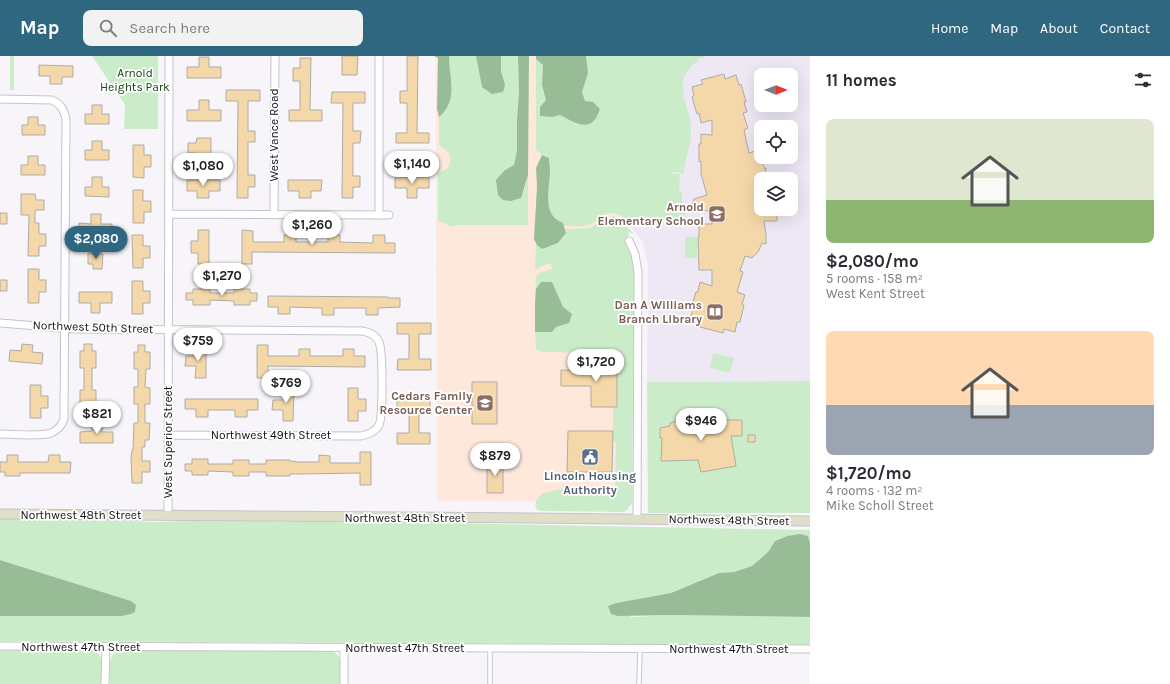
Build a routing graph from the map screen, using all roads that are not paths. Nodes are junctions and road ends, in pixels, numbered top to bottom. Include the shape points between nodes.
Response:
1 (170, 56) edge
2 (275, 56) edge
3 (379, 56) edge
4 (0, 99) edge
5 (169, 214) junction
6 (274, 214) junction
7 (379, 215) junction
8 (389, 215) dead end
9 (629, 241) dead end
10 (0, 323) edge
11 (65, 328) junction
12 (169, 330) junction
13 (374, 431) joint
14 (0, 434) edge
15 (168, 435) junction
16 (0, 514) edge
17 (168, 516) junction
18 (637, 519) junction
19 (810, 521) edge
20 (0, 646) edge
21 (106, 647) junction
22 (344, 648) junction
23 (490, 649) junction
24 (640, 649) junction
25 (810, 649) edge
26 (105, 684) edge
27 (344, 684) edge
28 (490, 684) edge
29 (639, 684) edge

1 - 5 street, West Superior Street
2 - 6 street, West Vance Road
3 - 7 street
4 - 11 street via 52,100 59,104 65,114
5 - 6 street
5 - 12 street, West Superior Street
6 - 7 street
7 - 8 street
9 - 18 street via 635,254 638,272
10 - 11 street, Northwest 50th Street
11 - 12 street, Northwest 50th Street
11 - 14 street via 65,411 61,425 48,434
12 - 13 street, Northwest 50th Street via 371,333 376,337 382,355 381,416 380,424
12 - 15 street, West Superior Street
13 - 15 street, Northwest 49th Street via 361,436
15 - 17 street, West Superior Street
16 - 17 main road, Northwest 48th Street
17 - 18 main road, Northwest 48th Street
18 - 19 main road, Northwest 48th Street
20 - 21 street, Northwest 47th Street
21 - 22 street, Northwest 47th Street
21 - 26 street
22 - 23 street, Northwest 47th Street
22 - 27 street
23 - 24 street, Northwest 47th Street
23 - 28 lane
24 - 25 street, Northwest 47th Street
24 - 29 lane

